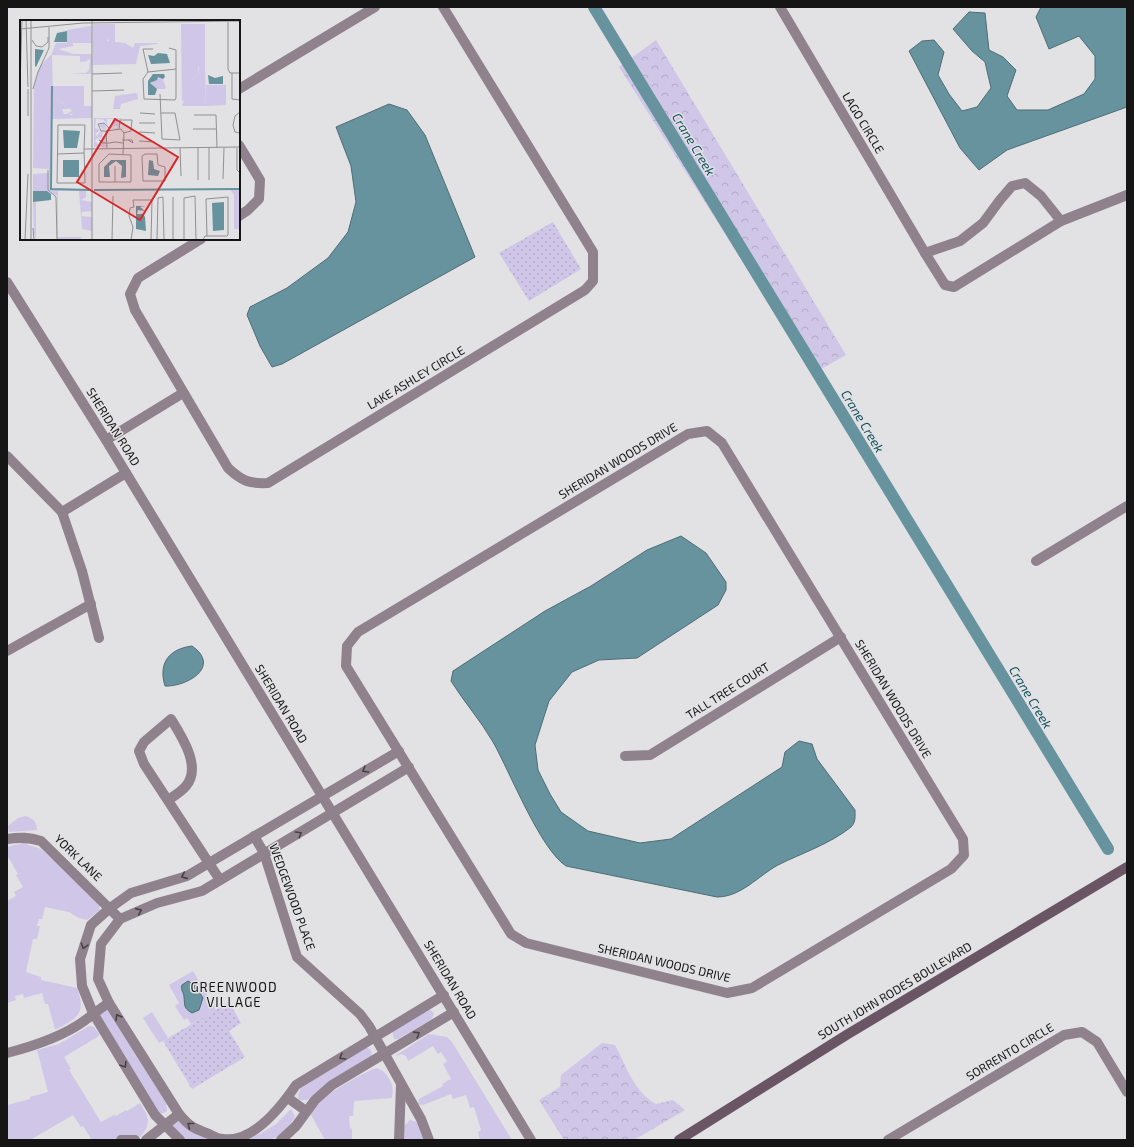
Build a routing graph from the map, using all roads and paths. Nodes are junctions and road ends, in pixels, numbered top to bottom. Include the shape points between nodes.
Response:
1 (375, 7) edge
2 (443, 7) edge
3 (780, 7) edge
4 (240, 88) edge
5 (240, 147) edge
6 (1127, 195) edge
7 (240, 215) edge
8 (1061, 221) junction
9 (199, 240) edge
10 (925, 253) junction
11 (7, 282) edge
12 (183, 393) junction
13 (106, 440) junction
14 (7, 456) edge
15 (126, 473) junction
16 (1127, 506) edge
17 (62, 512) junction
18 (1036, 561) dead end
19 (90, 604) junction
20 (841, 637) junction
21 (99, 638) dead end
22 (7, 651) edge
23 (399, 751) junction
24 (625, 756) dead end
25 (409, 767) junction
26 (322, 796) junction
27 (168, 800) junction
28 (333, 814) junction
29 (254, 836) junction
30 (7, 840) edge
31 (264, 853) junction
32 (208, 864) junction
33 (1127, 867) edge
34 (220, 880) junction
35 (110, 908) junction
36 (120, 919) junction
37 (444, 995) junction
38 (109, 1003) junction
39 (454, 1012) junction
40 (92, 1013) junction
41 (376, 1037) junction
42 (7, 1053) edge
43 (384, 1055) junction
44 (401, 1084) junction
45 (1127, 1092) edge
46 (288, 1098) junction
47 (306, 1111) junction
48 (179, 1114) junction
49 (164, 1126) junction
50 (121, 1140) edge
51 (135, 1140) edge
52 (146, 1140) edge
53 (180, 1140) edge
54 (224, 1140) edge
55 (281, 1140) edge
56 (399, 1140) edge
57 (429, 1140) edge
58 (531, 1140) edge
59 (679, 1140) edge
60 (888, 1140) edge

1 - 4 street
2 - 12 street, LAKE ASHLEY CIRCLE via 593,252 593,281 585,290 268,483 255,484 239,479 228,468
3 - 10 street, LAGO CIRCLE
5 - 7 street via 260,180 259,199
6 - 8 street, LAGO CIRCLE
8 - 10 street, LAGO CIRCLE via 954,287 945,285
8 - 10 street via 1041,196 1025,183 1012,186 983,223 960,241
9 - 12 street, LAKE ASHLEY CIRCLE via 138,278 130,294 135,310
11 - 13 street, SHERIDAN ROAD
12 - 13 street
13 - 15 street, SHERIDAN ROAD
14 - 17 street
15 - 17 street
15 - 26 street, SHERIDAN ROAD
16 - 18 street
17 - 19 street
19 - 21 street
19 - 22 street
20 - 23 street, SHERIDAN WOODS DRIVE via 722,443 707,431 688,434 358,632 347,646 346,666
20 - 24 street, TALL TREE COURT via 650,755
20 - 25 street, SHERIDAN WOODS DRIVE via 963,839 964,855 951,869 752,988 727,993 526,944 511,934
23 - 25 street, SHERIDAN WOODS DRIVE
23 -> 26 street
25 - 28 street
26 - 28 street, SHERIDAN ROAD
26 - 29 street
27 - 27 street via 139,752 144,742 171,719 184,742 192,765 191,778 186,787
27 - 32 street
31 -> 28 street
28 - 37 street, SHERIDAN ROAD
29 - 31 street, WEDGEWOOD PLACE
29 - 32 street
30 - 35 street, YORK LANE via 18,837 41,841
31 - 34 street
31 - 41 street, WEDGEWOOD PLACE via 297,957 360,1014
32 - 34 street
32 -> 35 street via 173,881 131,893
33 - 59 main road, SOUTH JOHN RODES BOULEVARD via 848,1034
36 -> 34 street via 157,903 202,891
35 - 36 street, YORK LANE
35 -> 40 street via 90,925 80,959 82,986
36 - 38 street via 100,944 98,978
37 - 39 street, SHERIDAN ROAD
37 - 41 street
38 - 40 street
48 -> 38 street
43 -> 39 street
39 - 58 street, SHERIDAN ROAD
40 - 42 street via 84,1021 50,1040
40 -> 49 street
41 - 43 street, WEDGEWOOD PLACE
41 -> 46 street via 296,1085
43 - 44 street, WEDGEWOOD PLACE
43 - 47 street via 332,1085
44 - 56 street
44 - 57 street, WEDGEWOOD PLACE via 421,1119
45 - 60 street, SORRENTO CIRCLE via 1097,1042 1082,1032 1064,1035
46 - 47 street
46 - 54 street via 263,1125 244,1136
47 - 55 street via 296,1126
48 - 49 street
54 -> 48 street via 189,1126
49 - 52 street
49 - 53 street
50 - 51 street

